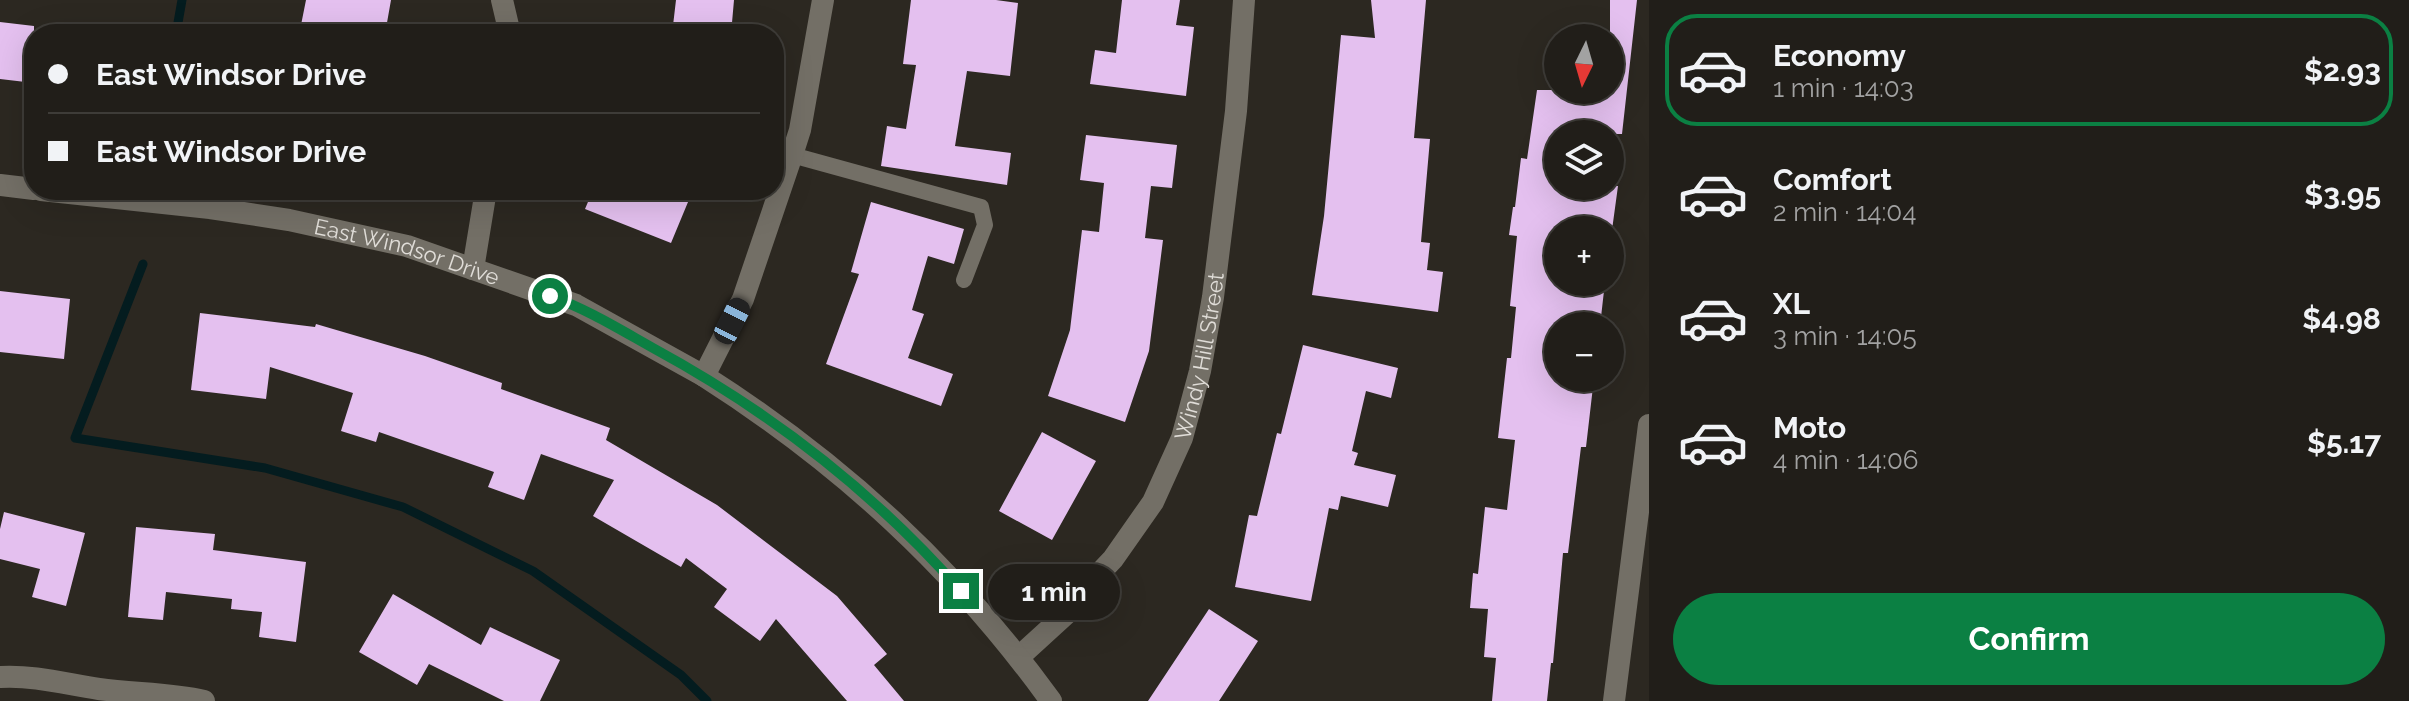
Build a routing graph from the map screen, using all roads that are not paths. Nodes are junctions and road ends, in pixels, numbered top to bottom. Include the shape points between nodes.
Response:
1 (502, 0) edge
2 (823, 0) edge
3 (1244, 0) edge
4 (508, 24) edge
5 (792, 155) junction
6 (784, 179) edge
7 (0, 185) edge
8 (24, 188) edge
9 (135, 200) edge
10 (484, 200) edge
11 (777, 200) edge
12 (473, 269) junction
13 (964, 280) dead end
14 (704, 376) junction
15 (1649, 425) edge
16 (1644, 514) edge
17 (1019, 657) junction
18 (0, 677) edge
19 (204, 701) edge
20 (1051, 701) edge
21 (1614, 701) edge

1 - 4 street
2 - 5 street
3 - 17 street, Windy Hill Street via 1213,297 1182,438 1153,502 1113,559 1077,604
5 - 6 street
5 - 13 lane via 981,207 985,225
7 - 8 street
9 - 12 street, East Windsor Drive via 289,220 407,246
10 - 12 street
11 - 14 street via 743,299
12 - 14 street, East Windsor Drive via 576,305
14 - 17 street, East Windsor Drive via 831,464 922,547
15 - 16 street
16 - 21 street
17 - 20 street, East Windsor Drive
18 - 19 street

